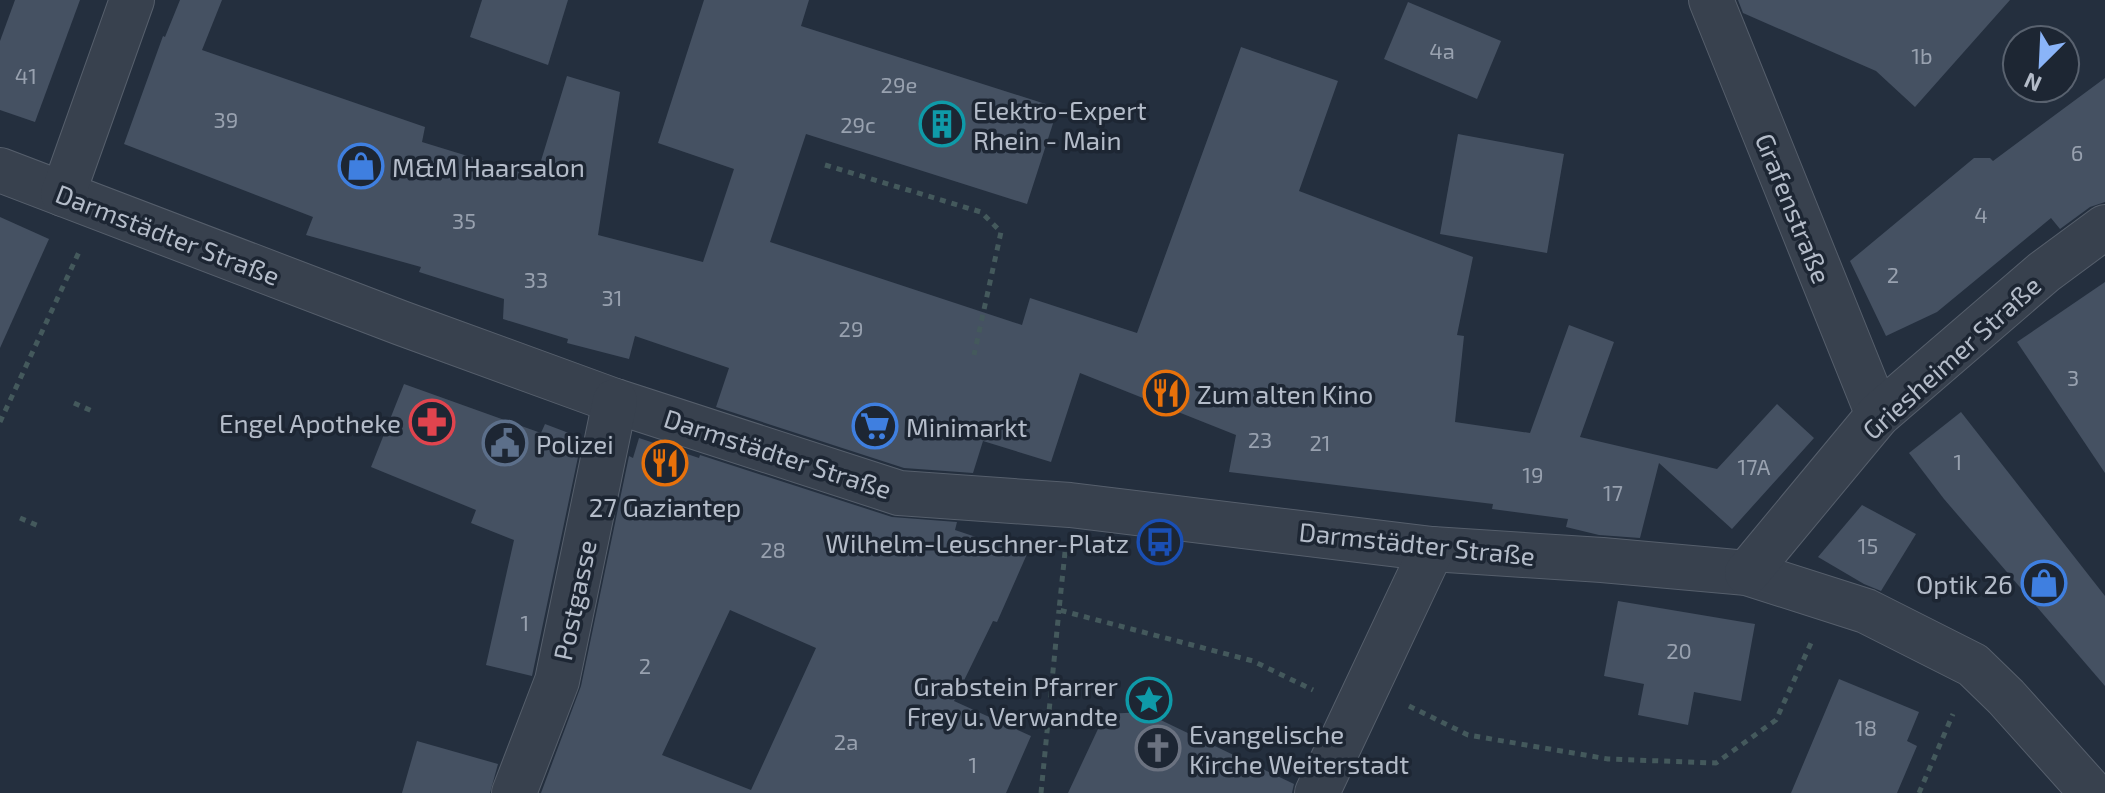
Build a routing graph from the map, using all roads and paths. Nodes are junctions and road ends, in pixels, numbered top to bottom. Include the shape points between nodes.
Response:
1 (132, 0) edge
2 (1711, 0) edge
3 (825, 165) dead end
4 (0, 170) edge
5 (82, 201) junction
6 (2105, 227) edge
7 (974, 355) dead end
8 (615, 401) junction
9 (74, 403) dead end
10 (92, 411) dead end
11 (1878, 415) junction
12 (0, 422) edge
13 (1070, 505) junction
14 (20, 518) dead end
15 (41, 527) dead end
16 (1432, 549) junction
17 (1747, 573) junction
18 (1831, 600) junction
19 (1059, 610) junction
20 (1973, 665) junction
21 (1364, 698) junction
22 (514, 793) edge
23 (1041, 793) edge
24 (1317, 793) edge
25 (1919, 793) edge
26 (2092, 793) edge

1 - 5 street
2 - 11 street, Grafenstraße
3 - 7 path via 981,212 1001,232
4 - 5 street, Darmstädter Straße
5 - 8 street, Darmstädter Straße
5 - 12 path
6 - 11 street, Griesheimer Straße via 2044,272
8 - 13 street, Darmstädter Straße via 899,493
8 - 22 street, Postgasse via 557,681
9 - 10 path
11 - 17 street, Griesheimer Straße
13 - 16 street, Darmstädter Straße
13 - 19 path
14 - 15 path
16 - 17 street, Darmstädter Straße
16 - 21 street
17 - 18 street, Darmstädter Straße
18 - 20 street, Darmstädter Straße via 1866,611
18 - 21 path via 1776,720 1716,763 1608,759 1468,735
19 - 21 path via 1253,661
19 - 23 path
20 - 25 path
20 - 26 street, Darmstädter Straße
21 - 24 street

